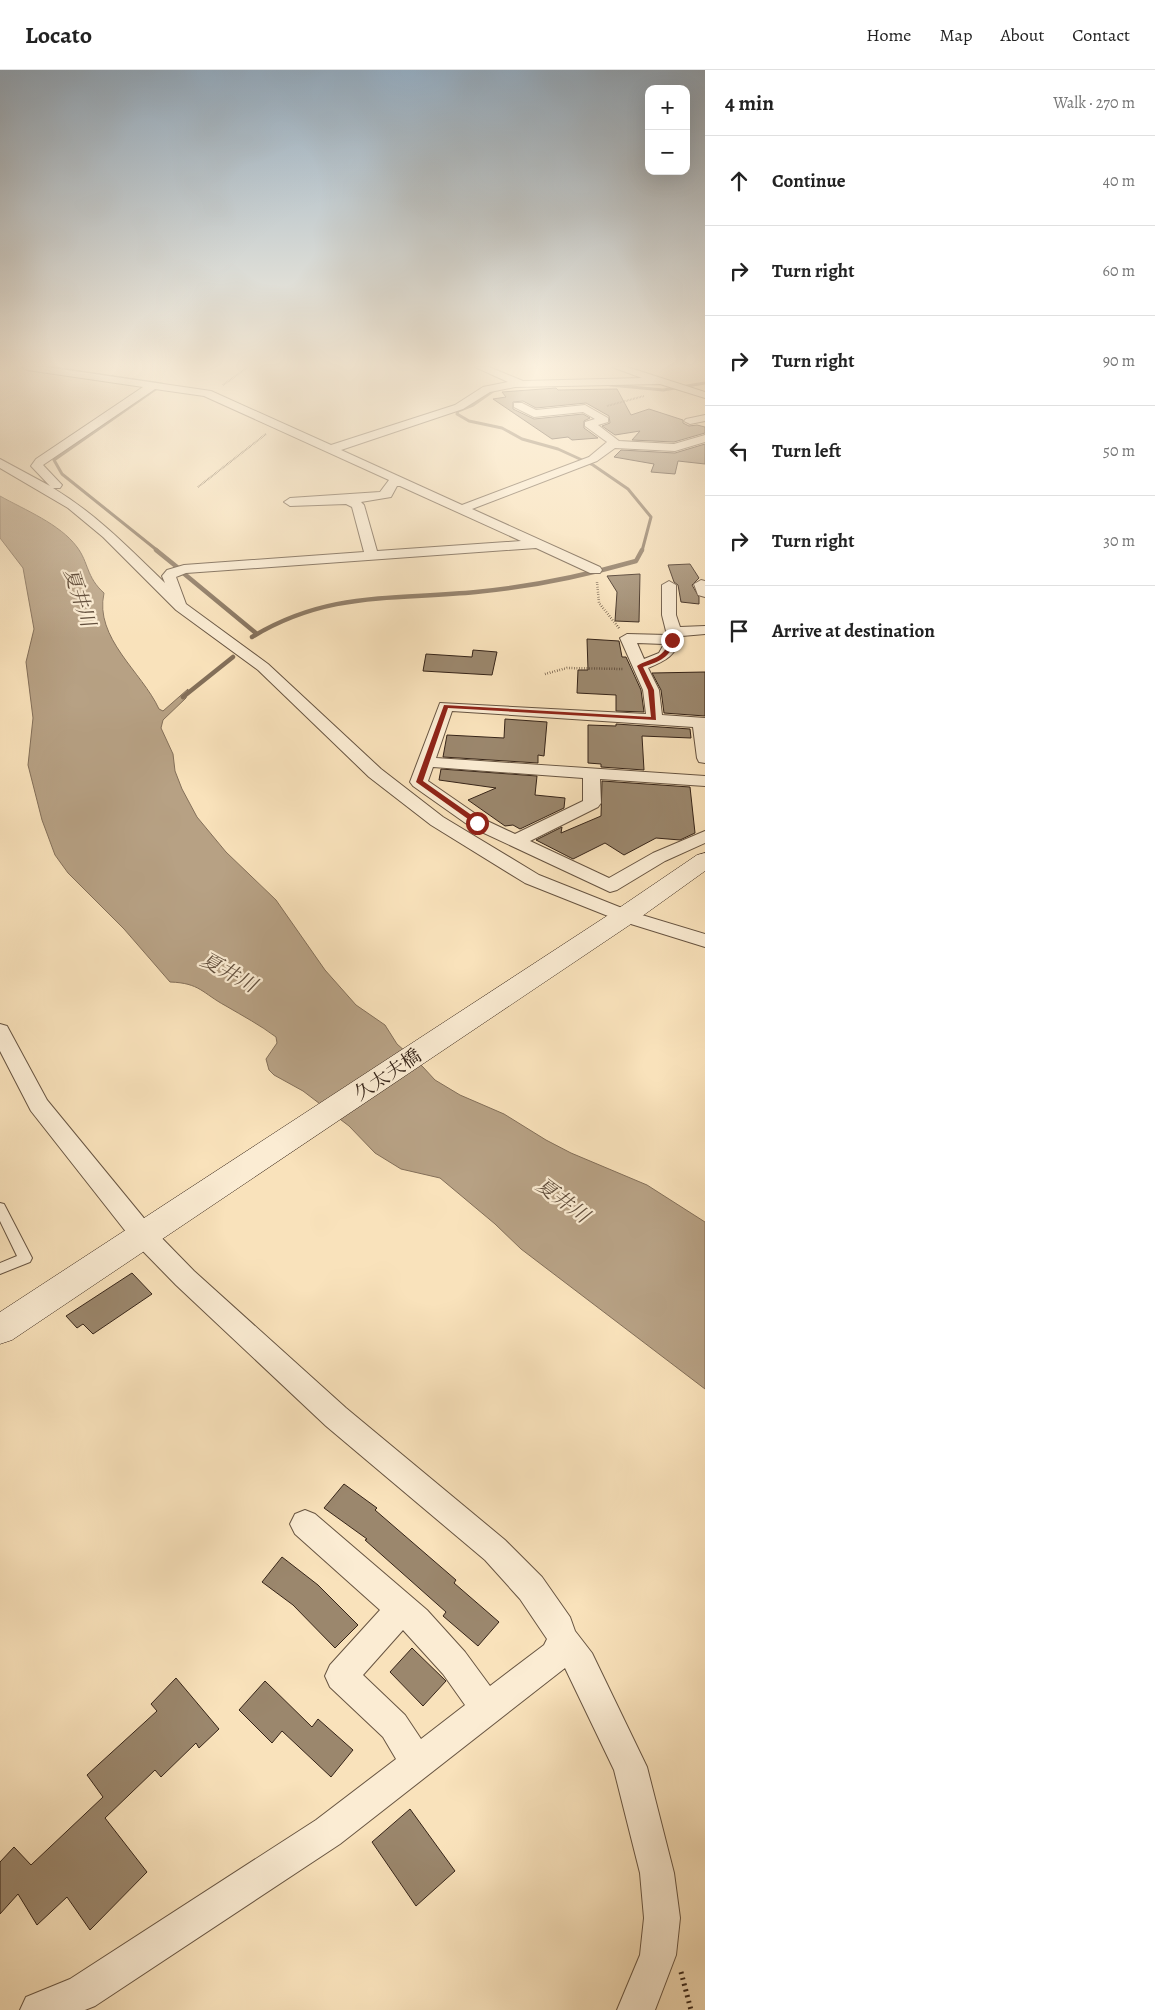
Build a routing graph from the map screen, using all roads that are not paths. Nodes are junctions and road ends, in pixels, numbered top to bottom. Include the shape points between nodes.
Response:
1 (45, 458) edge
2 (347, 458) edge
3 (593, 458) edge
4 (0, 463) edge
5 (401, 482) junction
6 (348, 500) junction
7 (290, 502) dead end
8 (72, 505) junction
9 (462, 509) junction
10 (540, 544) junction
11 (372, 556) junction
12 (597, 572) road end
13 (669, 585) dead end
14 (181, 607) junction
15 (705, 630) edge
16 (673, 637) junction
17 (640, 668) junction
18 (654, 719) junction
19 (702, 723) edge
20 (705, 758) edge
21 (427, 762) junction
22 (591, 773) junction
23 (705, 781) edge
24 (705, 836) edge
25 (516, 841) junction
26 (705, 860) edge
27 (622, 918) junction
28 (705, 941) edge
29 (0, 1032) edge
30 (0, 1208) edge
31 (149, 1232) junction
32 (0, 1268) edge
33 (0, 1330) edge
34 (305, 1524) dead end
35 (401, 1609) junction
36 (563, 1640) junction
37 (488, 1708) junction
38 (417, 1763) junction
39 (39, 2010) edge
40 (636, 2010) edge

1 - 8 street via 37,466 39,470
2 - 5 street
3 - 9 street
4 - 8 street
5 - 6 street via 393,483 387,494 382,496
5 - 9 street
6 - 7 street
6 - 11 street via 358,505
8 - 14 street via 108,534
9 - 10 street
10 - 11 street
10 - 12 street
11 - 14 street via 177,570 170,576
13 - 16 street
14 - 27 street via 263,667 375,773 437,821 532,879
15 - 16 street via 682,630
16 - 17 street via 670,649 659,660
16 - 17 street via 627,638
17 - 18 street via 651,690
18 - 19 street
18 - 21 street via 446,706
19 - 20 street
21 - 22 street
21 - 25 street via 419,782 477,823
22 - 23 street
22 - 25 street via 592,803
24 - 25 street via 659,857 610,886
26 - 27 street, 久太夫橋
27 - 28 street
27 - 31 street, 久太夫橋
29 - 31 street via 39,1105
30 - 32 lane via 25,1258
31 - 33 street, 久太夫橋
31 - 36 street via 185,1278 336,1417 495,1550 531,1588 560,1628
34 - 35 street
35 - 37 street via 436,1643
35 - 38 street via 341,1676 394,1726
36 - 37 street via 555,1656
36 - 40 street via 581,1664 630,1767 657,1874 662,1918 658,1955
37 - 38 street
38 - 39 street via 328,1832 179,1930 82,1993

